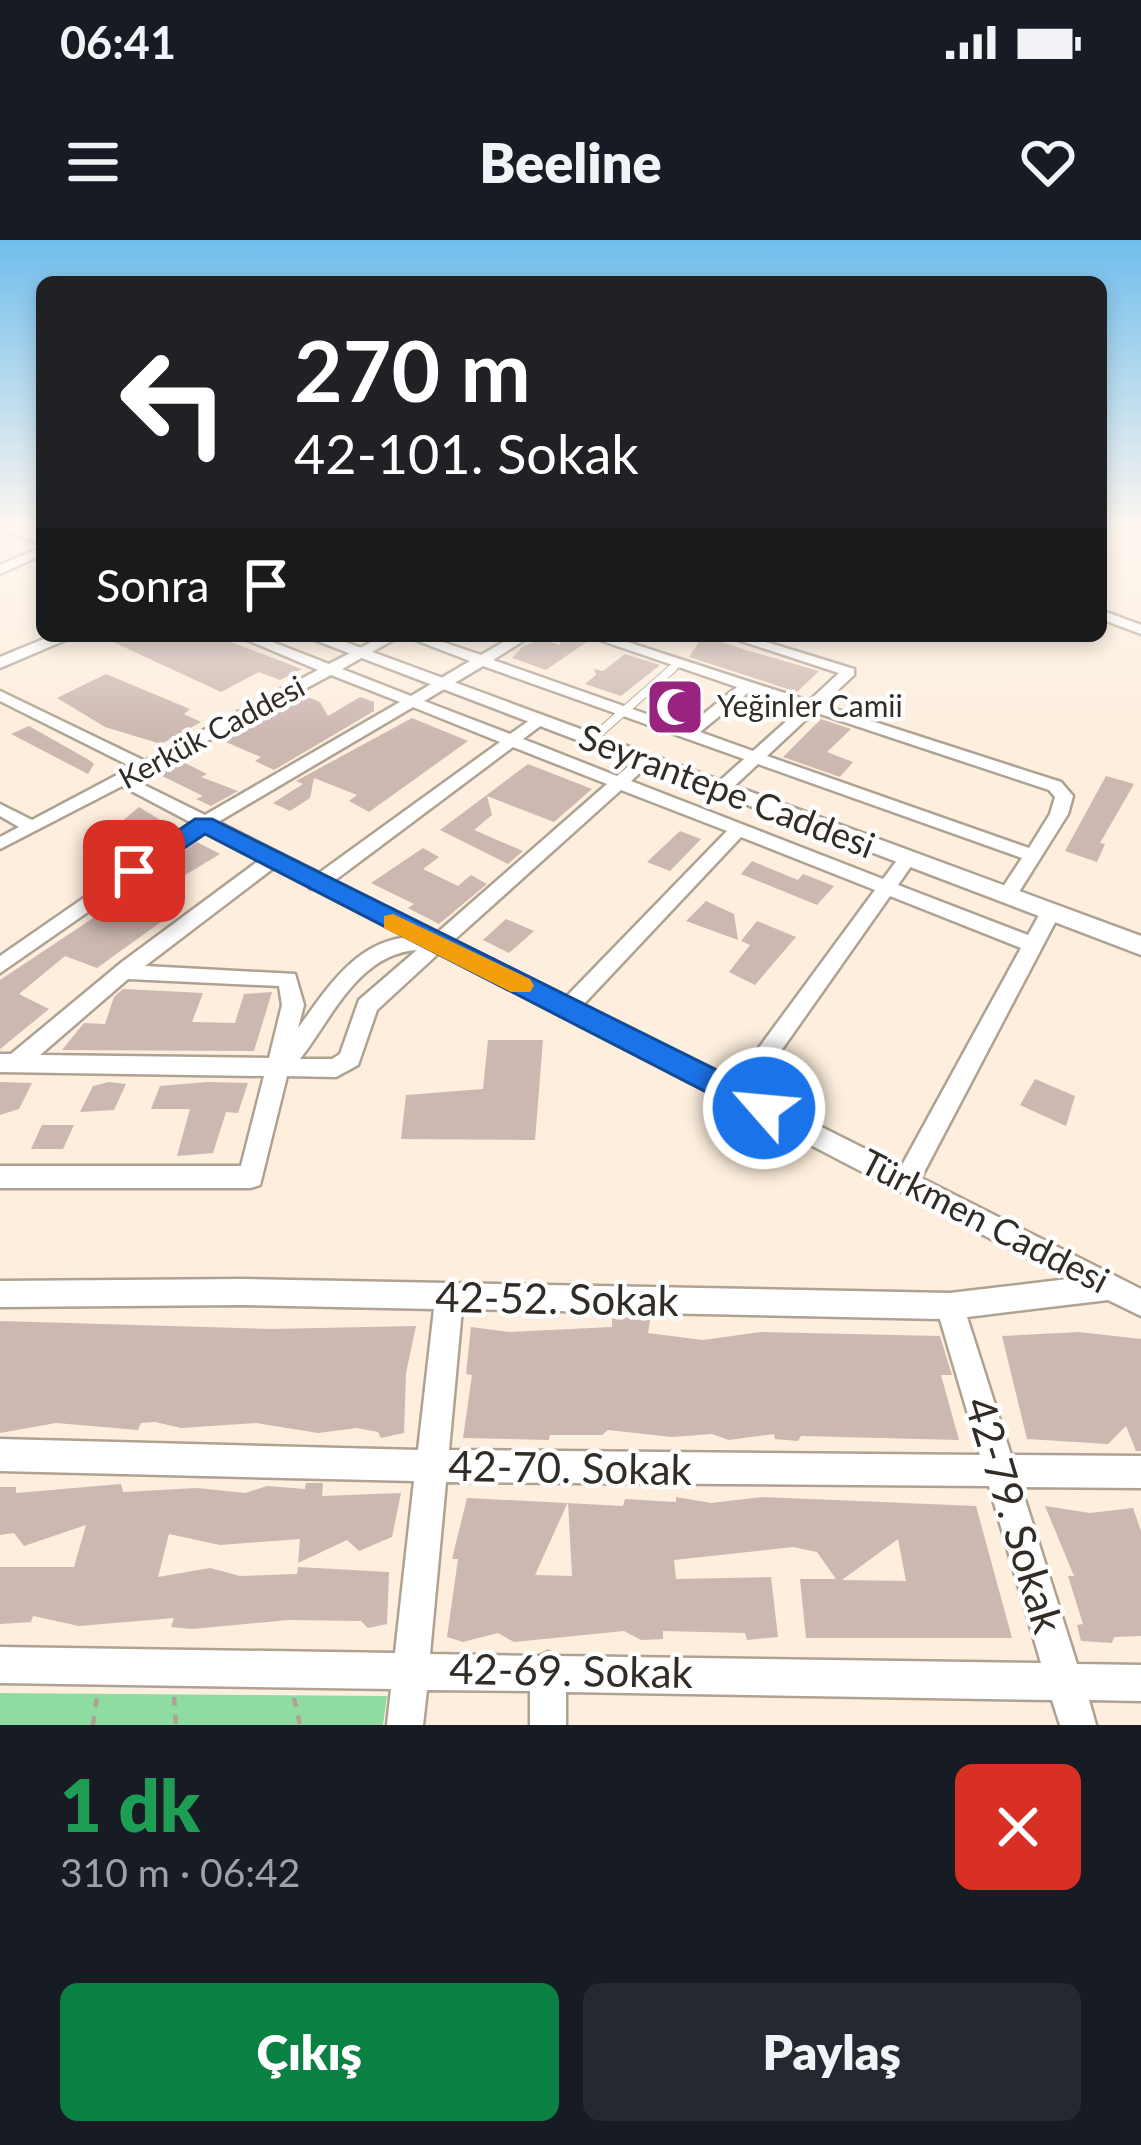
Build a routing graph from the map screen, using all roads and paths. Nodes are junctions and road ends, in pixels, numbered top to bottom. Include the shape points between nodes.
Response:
1 (1107, 616) edge
2 (1141, 629) edge
3 (36, 638) edge
4 (51, 642) edge
5 (259, 642) edge
6 (329, 642) edge
7 (382, 642) edge
8 (428, 642) edge
9 (514, 642) edge
10 (613, 642) edge
11 (752, 642) edge
12 (0, 653) edge
13 (360, 654) junction
14 (481, 662) junction
15 (0, 663) edge
16 (678, 664) junction
17 (330, 670) junction
18 (443, 685) junction
19 (747, 686) junction
20 (0, 695) edge
21 (415, 701) junction
22 (812, 707) junction
23 (625, 711) junction
24 (538, 721) junction
25 (689, 733) junction
26 (512, 740) junction
27 (591, 740) junction
28 (757, 756) junction
29 (645, 760) junction
30 (146, 768) junction
31 (122, 780) junction
32 (619, 784) junction
33 (722, 789) junction
34 (0, 809) edge
35 (203, 824) junction
36 (33, 828) junction
37 (737, 831) junction
38 (0, 844) edge
39 (1032, 855) junction
40 (907, 859) junction
41 (271, 861) junction
42 (317, 884) junction
43 (887, 886) junction
44 (1006, 896) junction
45 (1050, 913) junction
46 (438, 944) junction
47 (1033, 945) junction
48 (1141, 946) edge
49 (0, 966) edge
50 (123, 972) junction
51 (567, 1009) junction
52 (8, 1063) edge
53 (279, 1067) junction
54 (738, 1094) junction
55 (0, 1177) edge
56 (907, 1180) junction
57 (1127, 1288) edge
58 (0, 1294) edge
59 (449, 1297) junction
60 (1141, 1303) edge
61 (950, 1306) junction
62 (0, 1455) edge
63 (432, 1466) junction
64 (1141, 1472) edge
65 (1000, 1473) junction
66 (0, 1664) edge
67 (411, 1667) junction
68 (548, 1670) junction
69 (1066, 1683) junction
70 (1141, 1683) edge
71 (405, 1725) edge
72 (548, 1725) edge
73 (1078, 1725) edge

1 - 2 street
3 - 12 street
4 - 15 street
5 - 17 street
6 - 13 street, Seyrantepe Caddesi
7 - 13 street, Kerkük Caddesi
8 - 14 street
9 - 14 street
10 - 16 street
11 - 22 street via 849,672
13 - 17 street, Kerkük Caddesi
13 - 18 street, Seyrantepe Caddesi
14 - 18 street
14 - 23 street
16 - 19 street
16 - 23 lane
17 - 21 street
17 - 30 street, Kerkük Caddesi
18 - 21 street
18 - 24 street, Seyrantepe Caddesi
19 - 22 street
19 - 25 street
20 - 30 street
21 - 26 street
21 - 35 street
22 - 28 street
22 - 39 street via 1028,775 1064,796
23 - 25 street
23 - 27 lane
24 - 26 street
24 - 27 street, Seyrantepe Caddesi
25 - 28 street
26 - 32 street
26 - 42 street
27 - 29 street, Seyrantepe Caddesi
28 - 33 street
28 - 39 street
29 - 32 street
29 - 33 street, Seyrantepe Caddesi
30 - 31 street, Kerkük Caddesi
31 - 35 street, Türkmen Caddesi
31 - 36 street, Kerkük Caddesi
32 - 37 street
32 - 46 street
33 - 40 street, Seyrantepe Caddesi
34 - 36 street
35 - 41 street, Türkmen Caddesi
35 - 49 street
36 - 38 street, Kerkük Caddesi
37 - 43 street
37 - 51 street
39 - 44 street
40 - 43 street
40 - 44 street, Seyrantepe Caddesi
41 - 42 street, Türkmen Caddesi
41 - 50 street
42 - 46 street, Türkmen Caddesi
43 - 47 street
43 - 54 street
44 - 45 street, Seyrantepe Caddesi
45 - 47 street
45 - 48 street, Seyrantepe Caddesi
46 - 51 street, Türkmen Caddesi
46 - 53 street via 401,940 380,951 323,1001 304,1043
46 - 53 street via 367,1006 350,1059 337,1068
47 - 56 street
50 - 52 street
50 - 53 street via 288,979 293,1005
51 - 54 street, Türkmen Caddesi
52 - 53 street
53 - 55 street via 251,1177
54 - 56 street, Türkmen Caddesi
56 - 57 street, Türkmen Caddesi
57 - 60 street, Türkmen Caddesi
57 - 61 street, 42-52. Sokak
58 - 59 street, 42-52. Sokak
59 - 61 street, 42-52. Sokak
59 - 63 street
61 - 65 street, 42-79. Sokak
62 - 63 street, 42-70. Sokak
63 - 65 street, 42-70. Sokak
63 - 67 street
64 - 65 street, 42-70. Sokak
65 - 69 street, 42-79. Sokak
66 - 67 street, 42-69. Sokak
67 - 68 street, 42-69. Sokak
67 - 71 street
68 - 69 street, 42-69. Sokak
68 - 72 street
69 - 70 street, 42-69. Sokak
69 - 73 street, 42-79. Sokak

